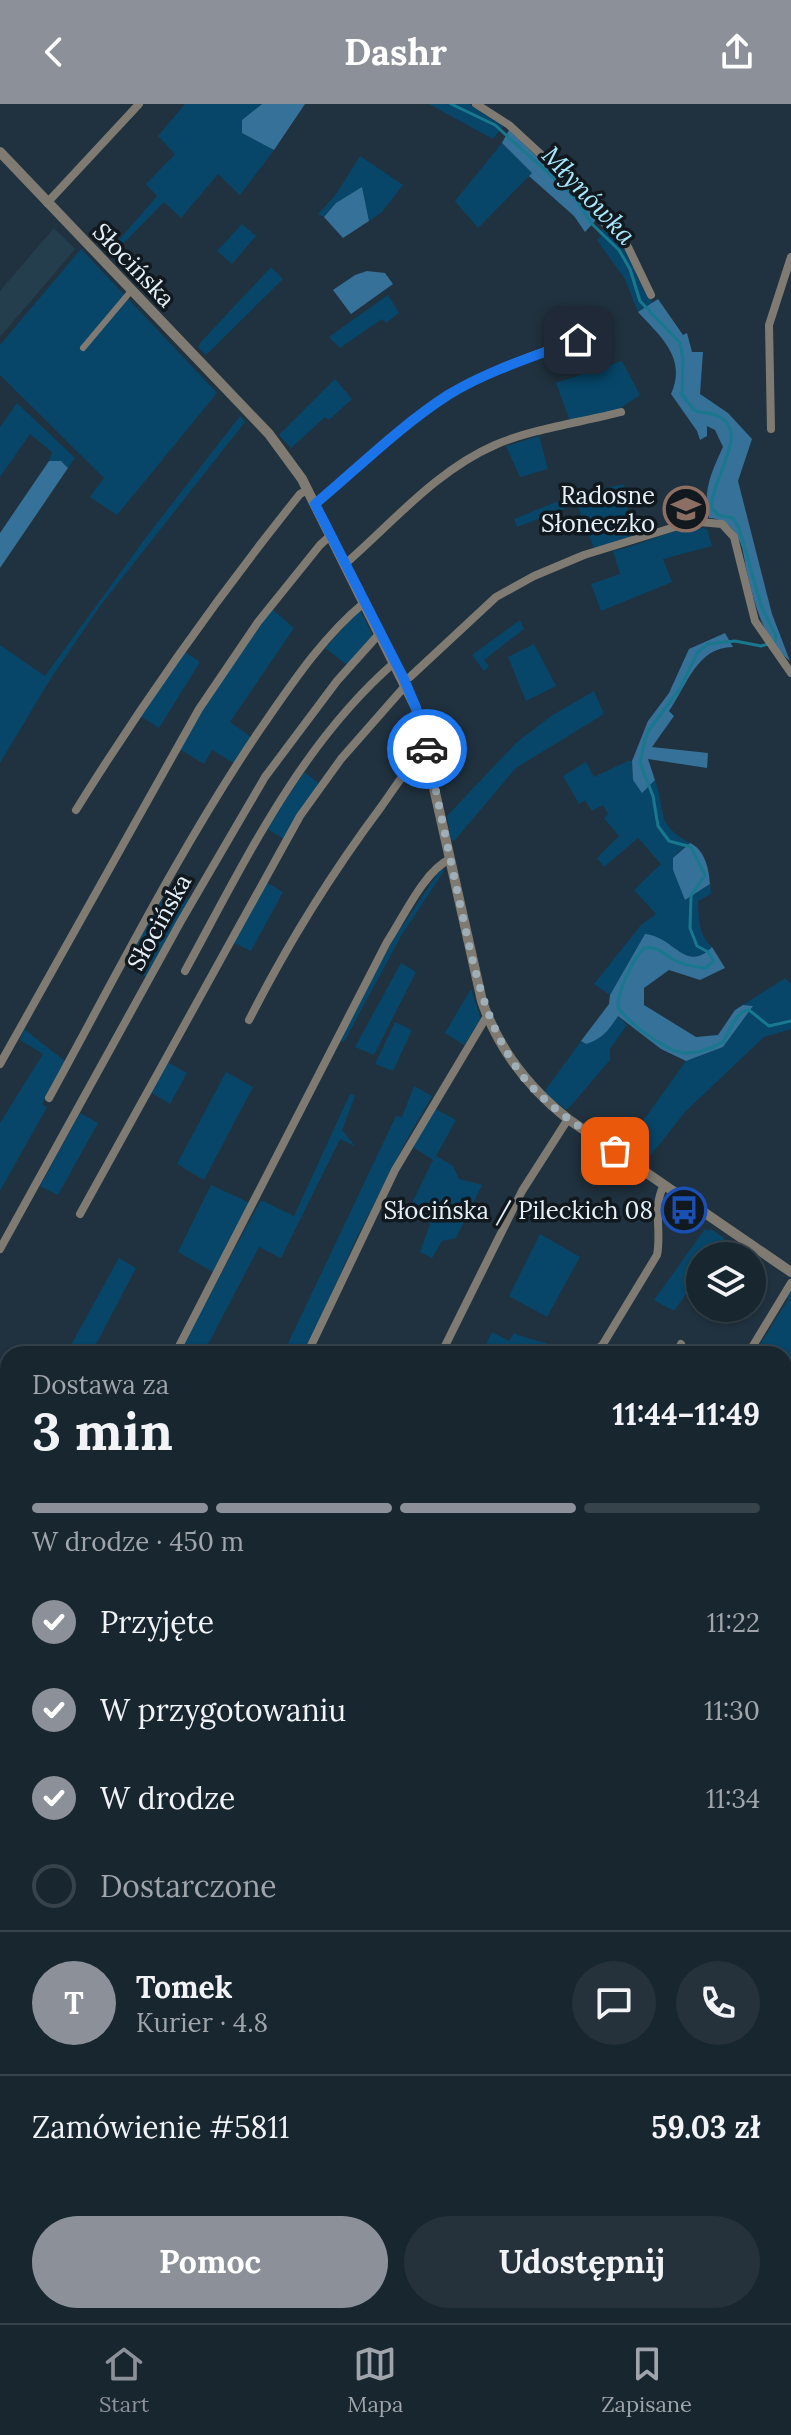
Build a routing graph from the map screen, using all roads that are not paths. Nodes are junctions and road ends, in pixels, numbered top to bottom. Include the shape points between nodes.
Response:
1 (139, 104) edge
2 (476, 104) edge
3 (0, 152) edge
4 (47, 203) junction
5 (791, 257) edge
6 (131, 291) junction
7 (651, 295) dead end
8 (603, 332) dead end
9 (83, 348) dead end
10 (621, 412) dead end
11 (771, 429) dead end
12 (307, 490) junction
13 (315, 504) junction
14 (331, 535) junction
15 (345, 564) junction
16 (365, 602) junction
17 (380, 633) junction
18 (395, 662) junction
19 (791, 673) edge
20 (405, 682) junction
21 (428, 751) junction
22 (76, 810) dead end
23 (450, 859) junction
24 (185, 971) dead end
25 (487, 1016) junction
26 (249, 1020) dead end
27 (0, 1064) edge
28 (49, 1098) dead end
29 (568, 1119) junction
30 (664, 1185) junction
31 (80, 1214) dead end
32 (0, 1249) edge
33 (791, 1272) edge
34 (791, 1283) edge
35 (179, 1346) edge
36 (311, 1346) edge
37 (445, 1346) edge
38 (601, 1346) edge
39 (753, 1346) edge

1 - 4 street
2 - 7 street via 503,120 575,186 628,247
3 - 4 street, Słocińska
4 - 6 street, Słocińska
5 - 11 street via 769,325
6 - 9 street
6 - 12 street, Słocińska via 269,434
8 - 13 street via 517,363 446,397
10 - 15 street via 483,451 421,496
12 - 13 street, Słocińska
12 - 22 street via 192,633
13 - 14 street, Słocińska
14 - 15 street, Słocińska
14 - 27 street via 258,622 199,709
15 - 16 street, Słocińska
16 - 17 street, Słocińska
16 - 28 street via 302,669 216,794
17 - 18 street, Słocińska
17 - 32 street, Słocińska via 265,777
18 - 20 street, Słocińska
18 - 24 street via 332,728 271,814
19 - 20 street via 755,621 734,537 722,524 699,522 584,555 534,576 496,597
20 - 21 street, Słocińska
20 - 31 street via 300,816
21 - 23 street, Słocińska
21 - 26 street via 402,778 332,875
23 - 25 street, Słocińska
23 - 35 street via 425,883 387,942
25 - 29 street, Słocińska via 525,1078
25 - 36 street via 395,1170
29 - 30 street, Słocińska
29 - 37 street via 522,1191
30 - 33 street, Słocińska
30 - 38 street via 657,1208 657,1255
34 - 39 street

